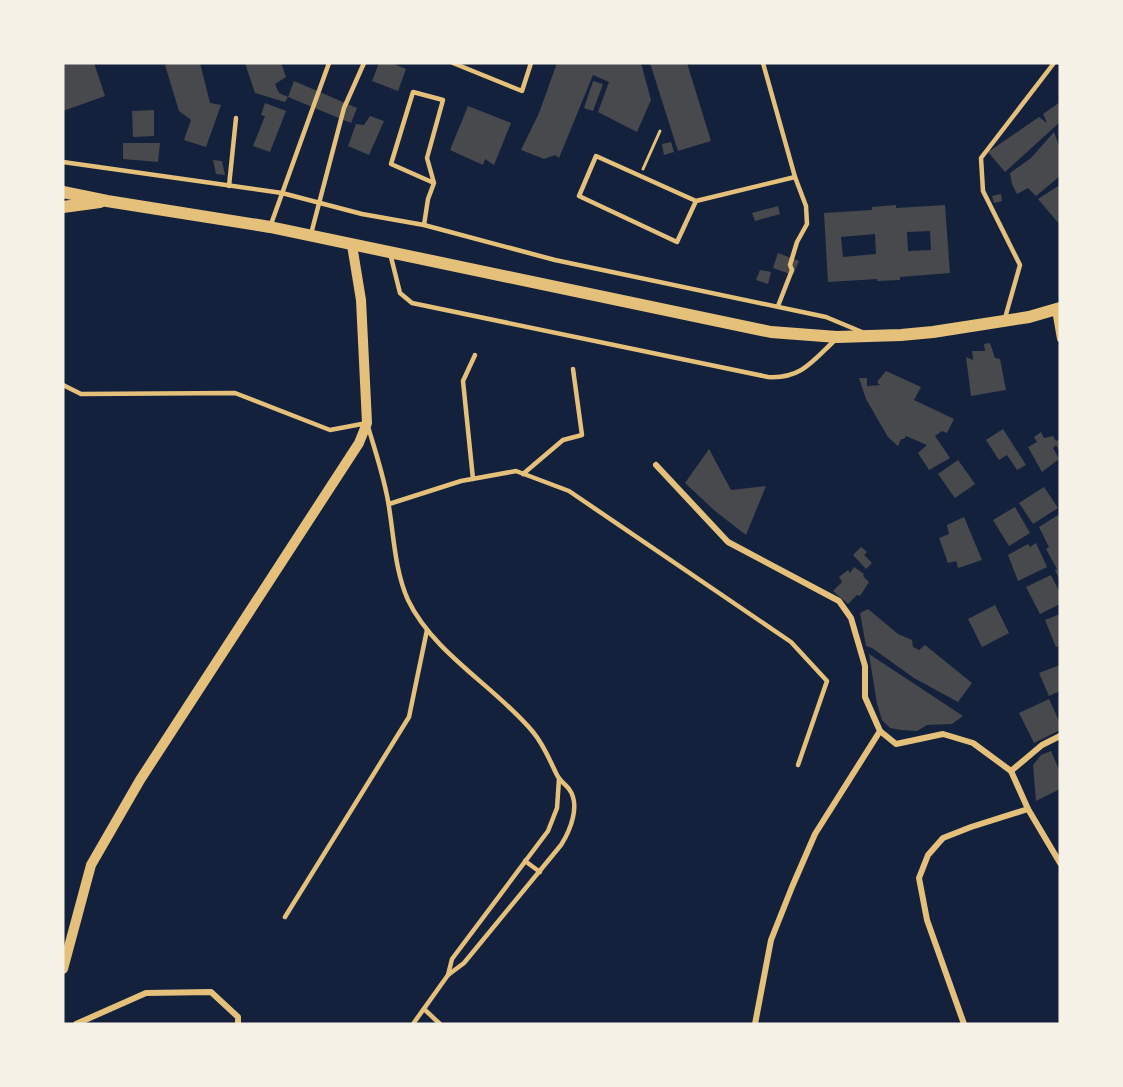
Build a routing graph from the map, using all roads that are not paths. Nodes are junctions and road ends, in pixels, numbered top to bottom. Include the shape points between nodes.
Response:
1 (329, 63) edge
2 (364, 63) edge
3 (453, 63) edge
4 (531, 63) edge
5 (764, 63) edge
6 (1054, 63) edge
7 (236, 118) dead end
8 (63, 162) edge
9 (795, 177) junction
10 (434, 183) junction
11 (229, 186) junction
12 (63, 192) edge
13 (282, 193) junction
14 (107, 201) junction
15 (696, 201) junction
16 (320, 202) junction
17 (63, 207) edge
18 (424, 225) junction
19 (270, 227) junction
20 (310, 237) junction
21 (352, 245) junction
22 (390, 253) junction
23 (778, 306) junction
24 (1057, 309) edge
25 (1005, 321) junction
26 (837, 337) junction
27 (869, 337) junction
28 (1060, 339) edge
29 (475, 355) dead end
30 (573, 369) dead end
31 (63, 385) edge
32 (367, 423) junction
33 (656, 465) dead end
34 (523, 474) junction
35 (473, 478) junction
36 (389, 504) junction
37 (428, 630) junction
38 (880, 731) junction
39 (1060, 736) edge
40 (798, 765) dead end
41 (1011, 771) junction
42 (559, 779) junction
43 (1028, 809) junction
44 (525, 861) junction
45 (1060, 863) edge
46 (540, 872) junction
47 (285, 917) dead end
48 (63, 969) edge
49 (448, 975) junction
50 (424, 1009) junction
51 (238, 1020) edge
52 (76, 1024) edge
53 (245, 1024) edge
54 (413, 1024) edge
55 (440, 1024) edge
56 (755, 1024) edge
57 (964, 1024) edge

1 - 13 lane
2 - 16 lane via 344,108
3 - 4 lane via 522,91
5 - 9 lane
6 - 25 lane via 981,158 983,191 1020,265
7 - 11 lane
8 - 11 lane
9 - 15 lane
9 - 23 lane via 806,206 807,224 797,242 792,270
10 - 10 lane via 427,158 443,100 413,92 391,164
10 - 18 lane
11 - 13 lane
12 - 14 main road
13 - 16 lane
13 - 19 lane
14 - 17 main road
14 - 19 main road
15 - 15 lane via 596,156 579,196 677,242
16 - 18 lane
16 - 20 lane
18 - 23 lane via 555,260
19 - 20 main road
20 - 21 main road
21 - 22 main road
21 - 32 street via 361,300
22 - 26 main road via 771,332
22 - 26 lane via 400,293 412,303 768,377 804,370
23 - 27 lane via 839,321
24 - 25 main road
24 - 28 street
25 - 27 main road
26 - 27 main road
29 - 35 lane via 463,381
30 - 34 lane via 582,435 563,440
31 - 32 lane via 81,394 235,393 330,430
32 - 36 lane
32 - 48 street via 359,443 140,780 91,865
33 - 38 street via 728,542 839,601 851,618 865,666 865,697
34 - 35 lane via 516,471
34 - 40 lane via 569,491 791,642 827,681
35 - 36 lane
36 - 37 lane via 402,584
37 - 42 lane via 526,723 543,745
37 - 47 lane via 409,717
38 - 41 street via 896,744 943,734 973,743
38 - 56 street via 815,834 792,887 771,940
39 - 41 street via 1042,745
41 - 43 street
42 - 44 lane via 559,800 552,824
42 - 46 lane via 571,791 572,825
43 - 45 street
43 - 57 street via 943,838 928,855 919,878 927,920
44 - 46 lane
44 - 49 lane via 452,959
46 - 49 lane via 464,963
49 - 50 lane
50 - 54 lane
50 - 55 lane
51 - 52 street via 212,992 146,993
51 - 53 street

